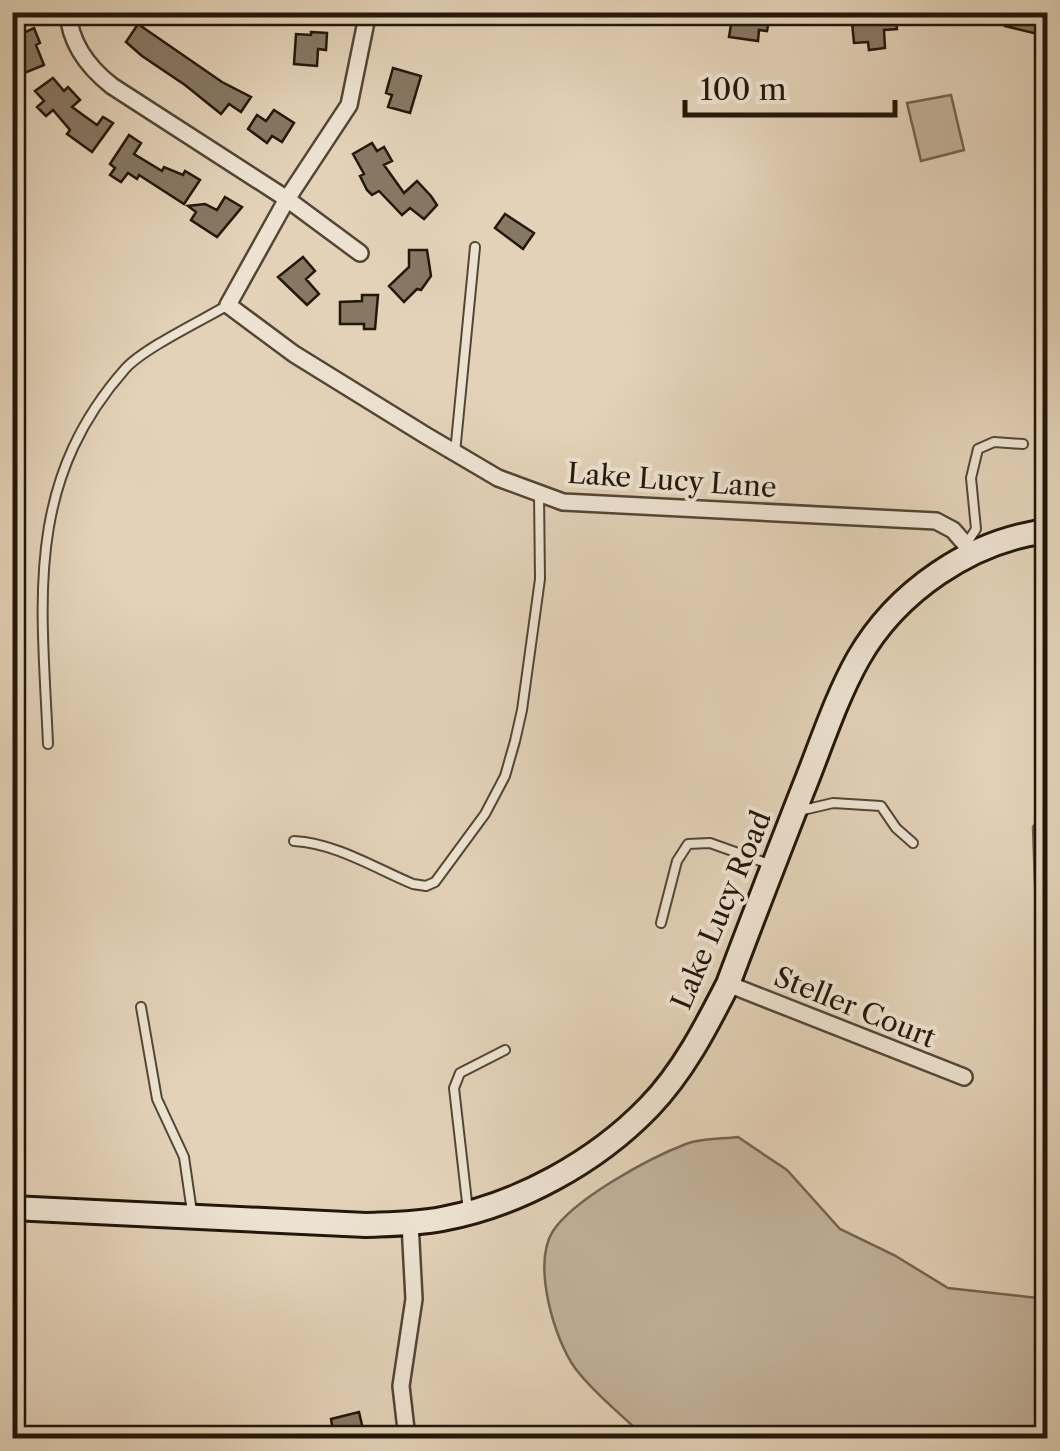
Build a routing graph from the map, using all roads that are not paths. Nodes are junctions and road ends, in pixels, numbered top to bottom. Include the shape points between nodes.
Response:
1 (68, 12) edge
2 (368, 12) edge
3 (287, 199) junction
4 (475, 247) dead end
5 (360, 254) dead end
6 (228, 305) junction
7 (1024, 444) dead end
8 (456, 453) junction
9 (539, 493) junction
10 (1048, 532) edge
11 (970, 548) junction
12 (48, 744) dead end
13 (794, 812) junction
14 (294, 842) dead end
15 (913, 843) dead end
16 (774, 866) junction
17 (661, 922) dead end
18 (728, 984) junction
19 (141, 1007) dead end
20 (505, 1050) dead end
21 (964, 1077) dead end
22 (12, 1208) edge
23 (468, 1212) junction
24 (192, 1216) junction
25 (410, 1223) junction
26 (406, 1438) edge

1 - 3 street via 88,67
2 - 3 street via 349,106
3 - 5 street
3 - 6 street
4 - 8 lane
6 - 8 street, Lake Lucy Lane via 294,354
6 - 12 lane via 127,367 76,440 54,501 41,580
7 - 11 lane via 994,442 978,449
8 - 9 street, Lake Lucy Lane
9 - 11 street, Lake Lucy Lane via 563,502 936,521
9 - 14 lane via 540,579 522,710 505,776 485,814 426,886
10 - 11 street, Lake Lucy Road
11 - 13 street, Lake Lucy Road via 873,636 845,686
13 - 15 lane via 833,803 881,806
13 - 16 street, Lake Lucy Road
16 - 17 lane via 710,843 688,844 677,860
16 - 18 street, Lake Lucy Road
18 - 21 street, Steller Court
18 - 23 street, Lake Lucy Road via 681,1066 617,1136 543,1184
19 - 24 lane via 157,1099 184,1157
20 - 23 lane via 460,1072 454,1088
22 - 24 street, Lake Lucy Road
23 - 25 street, Lake Lucy Road
24 - 25 street, Lake Lucy Road
25 - 26 street via 414,1298 401,1386

